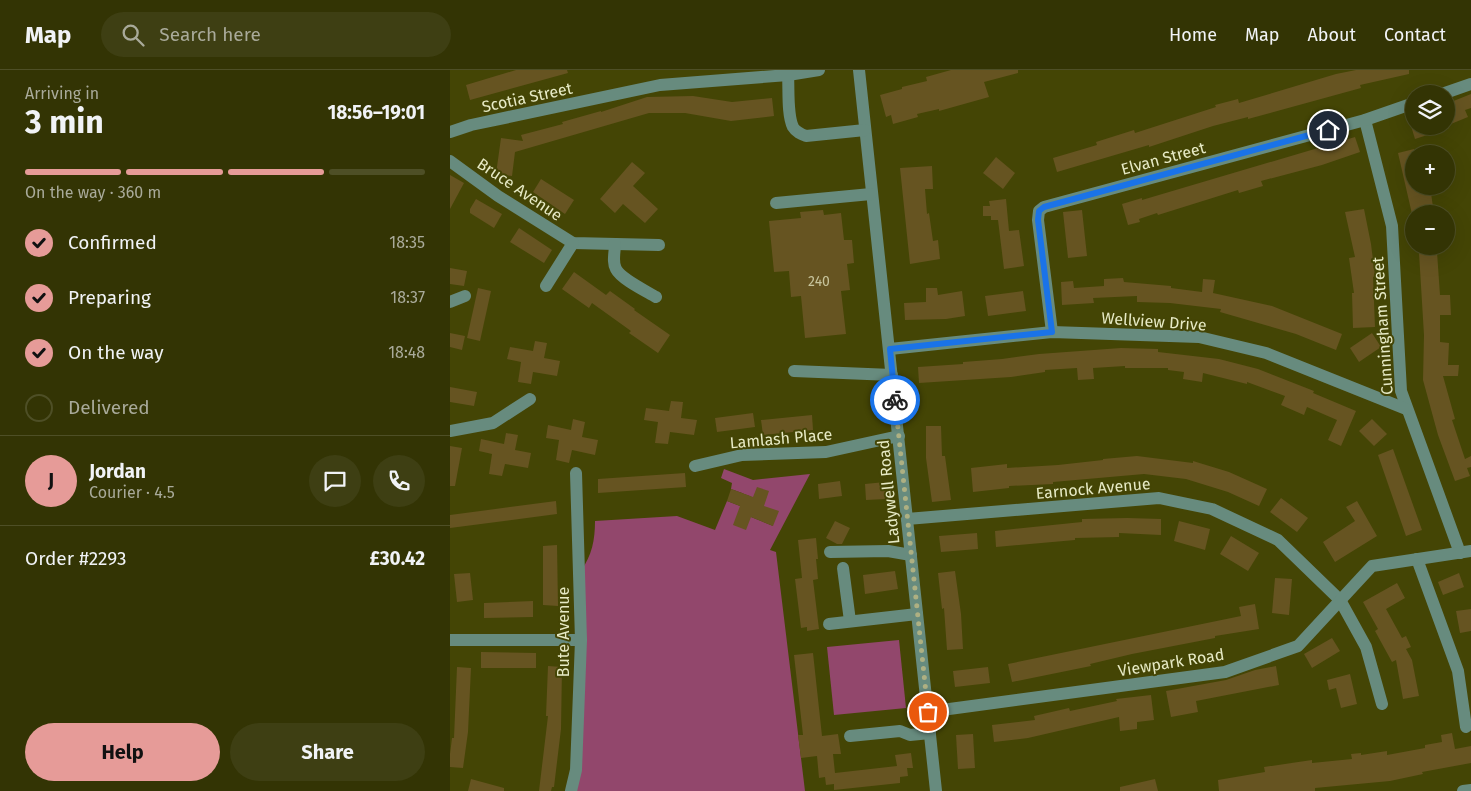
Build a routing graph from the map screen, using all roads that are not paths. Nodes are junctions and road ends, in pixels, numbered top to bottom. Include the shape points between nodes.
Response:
1 (679, 70) edge
2 (819, 70) edge
3 (859, 70) edge
4 (788, 75) junction
5 (681, 83) junction
6 (1471, 84) edge
7 (1455, 90) edge
8 (1405, 106) edge
9 (1366, 120) junction
10 (865, 130) junction
11 (450, 132) edge
12 (450, 161) edge
13 (871, 194) junction
14 (776, 203) dead end
15 (573, 243) junction
16 (615, 244) junction
17 (659, 245) dead end
18 (546, 286) dead end
19 (465, 296) dead end
20 (656, 297) dead end
21 (450, 302) edge
22 (1052, 332) junction
23 (890, 349) junction
24 (794, 372) dead end
25 (892, 375) junction
26 (530, 399) dead end
27 (1406, 408) junction
28 (450, 431) edge
29 (899, 436) junction
30 (695, 466) dead end
31 (576, 473) dead end
32 (907, 519) junction
33 (830, 552) dead end
34 (1465, 552) edge
35 (911, 555) junction
36 (1417, 559) junction
37 (844, 568) dead end
38 (1340, 600) junction
39 (917, 614) junction
40 (850, 621) junction
41 (829, 624) dead end
42 (450, 640) edge
43 (581, 640) junction
44 (1382, 704) dead end
45 (928, 712) junction
46 (1466, 727) dead end
47 (930, 733) junction
48 (850, 736) dead end
49 (1471, 790) edge
50 (571, 791) edge
51 (936, 791) edge
52 (1463, 791) edge

1 - 5 street
2 - 4 street, Scotia Street
3 - 10 street, Ladywell Road
4 - 5 street, Scotia Street
4 - 10 street via 790,114 793,128 800,133 806,136
5 - 11 street, Scotia Street via 480,123
6 - 7 street
8 - 9 street, Elvan Street
9 - 22 street, Elvan Street via 1044,207 1039,211 1038,220
9 - 27 street, Cunningham Street via 1392,226 1401,391
10 - 13 street, Ladywell Road
12 - 15 street, Bruce Avenue
13 - 14 street
13 - 23 street, Ladywell Road
15 - 16 street
15 - 18 street
16 - 17 street
16 - 20 street via 614,262 621,276
19 - 21 street
22 - 23 street, Wellview Drive
22 - 27 street, Wellview Drive via 1199,337 1266,354
23 - 25 street, Ladywell Road
24 - 25 street
25 - 29 street, Ladywell Road
26 - 28 street via 493,423
27 - 34 street, Cunningham Street
29 - 30 street, Lamlash Place via 826,452 742,456
29 - 32 street, Ladywell Road
31 - 43 street, Bute Avenue
32 - 35 street, Ladywell Road
32 - 38 street, Earnock Avenue via 1159,498 1212,509 1278,540
33 - 35 street via 888,551
34 - 36 street, Viewpark Road
35 - 39 street, Ladywell Road
36 - 38 street, Viewpark Road via 1372,566
36 - 46 street via 1458,671
37 - 40 street
38 - 44 street, Earnock Avenue via 1366,647
38 - 45 street, Viewpark Road via 1298,646 1226,672
39 - 40 street
39 - 45 street, Ladywell Road
40 - 41 street
42 - 43 street
43 - 50 street, Bute Avenue via 576,770
45 - 47 street, Ladywell Road
47 - 48 street via 910,735 900,731
47 - 51 street, Ladywell Road
49 - 52 street

